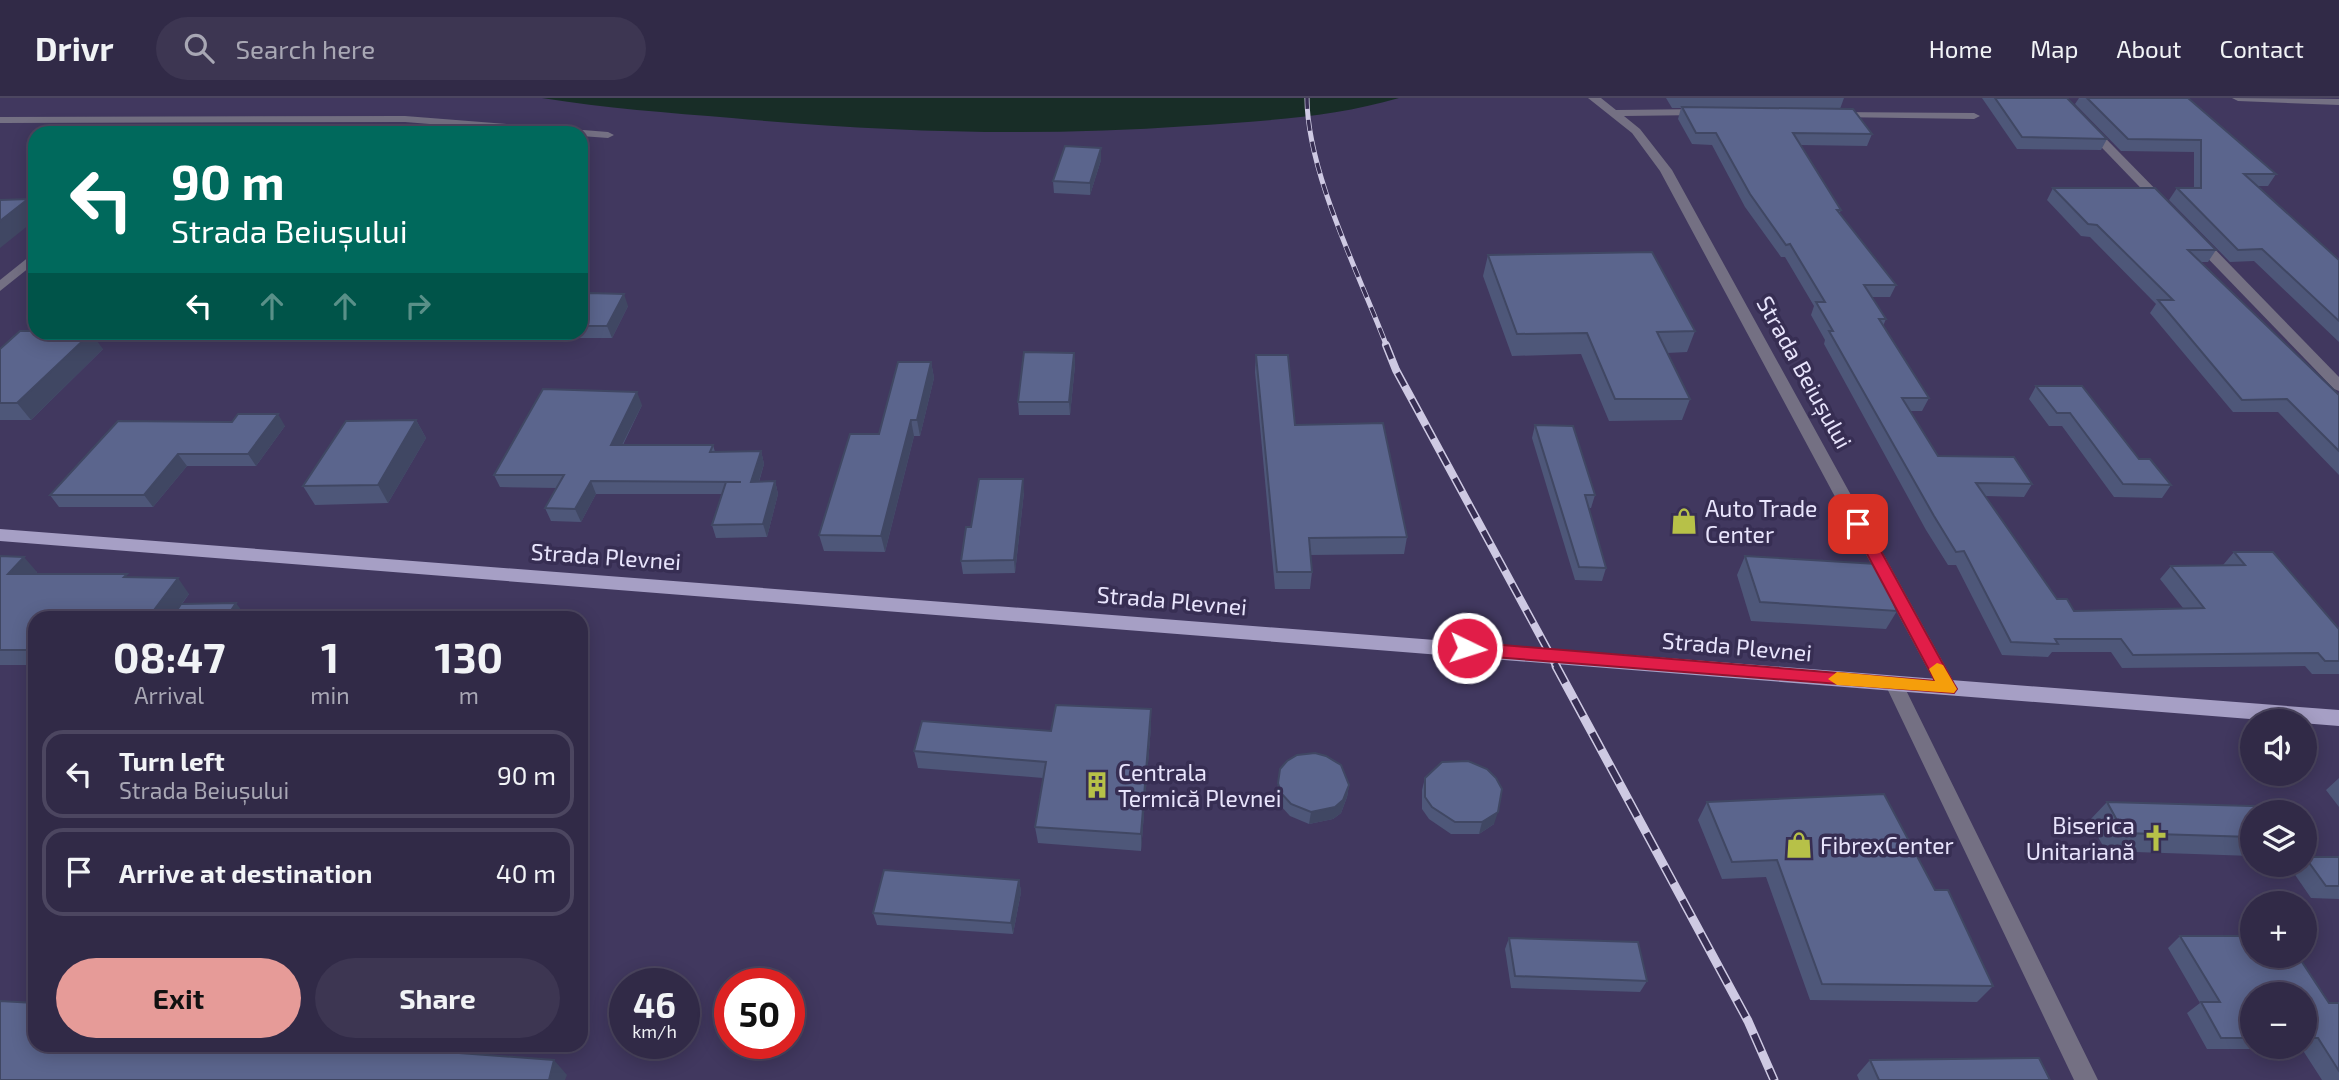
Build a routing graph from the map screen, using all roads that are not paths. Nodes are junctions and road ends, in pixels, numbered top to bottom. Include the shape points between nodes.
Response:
1 (1627, 98) edge
2 (2060, 98) edge
3 (2238, 98) edge
4 (2339, 102) edge
5 (1604, 105) edge
6 (1639, 112) junction
7 (1708, 113) edge
8 (1820, 114) edge
9 (1974, 116) dead end
10 (0, 120) edge
11 (190, 122) junction
12 (185, 126) edge
13 (494, 126) edge
14 (588, 133) edge
15 (608, 135) dead end
16 (28, 262) edge
17 (0, 287) edge
18 (2339, 386) edge
19 (0, 535) edge
20 (1894, 684) junction
21 (1948, 689) junction
22 (2339, 718) edge
23 (2086, 1080) edge

1 - 6 street
2 - 18 street
3 - 4 street
5 - 6 street
5 - 21 street, Strada Beiușului via 1636,131 1666,170
6 - 7 street
8 - 9 street
10 - 11 street
11 - 12 street
11 - 13 street via 405,119
14 - 15 street
16 - 17 street
19 - 20 main road, Strada Plevnei
20 - 21 main road, Strada Plevnei
20 - 23 street
21 - 22 main road, Strada Plevnei

